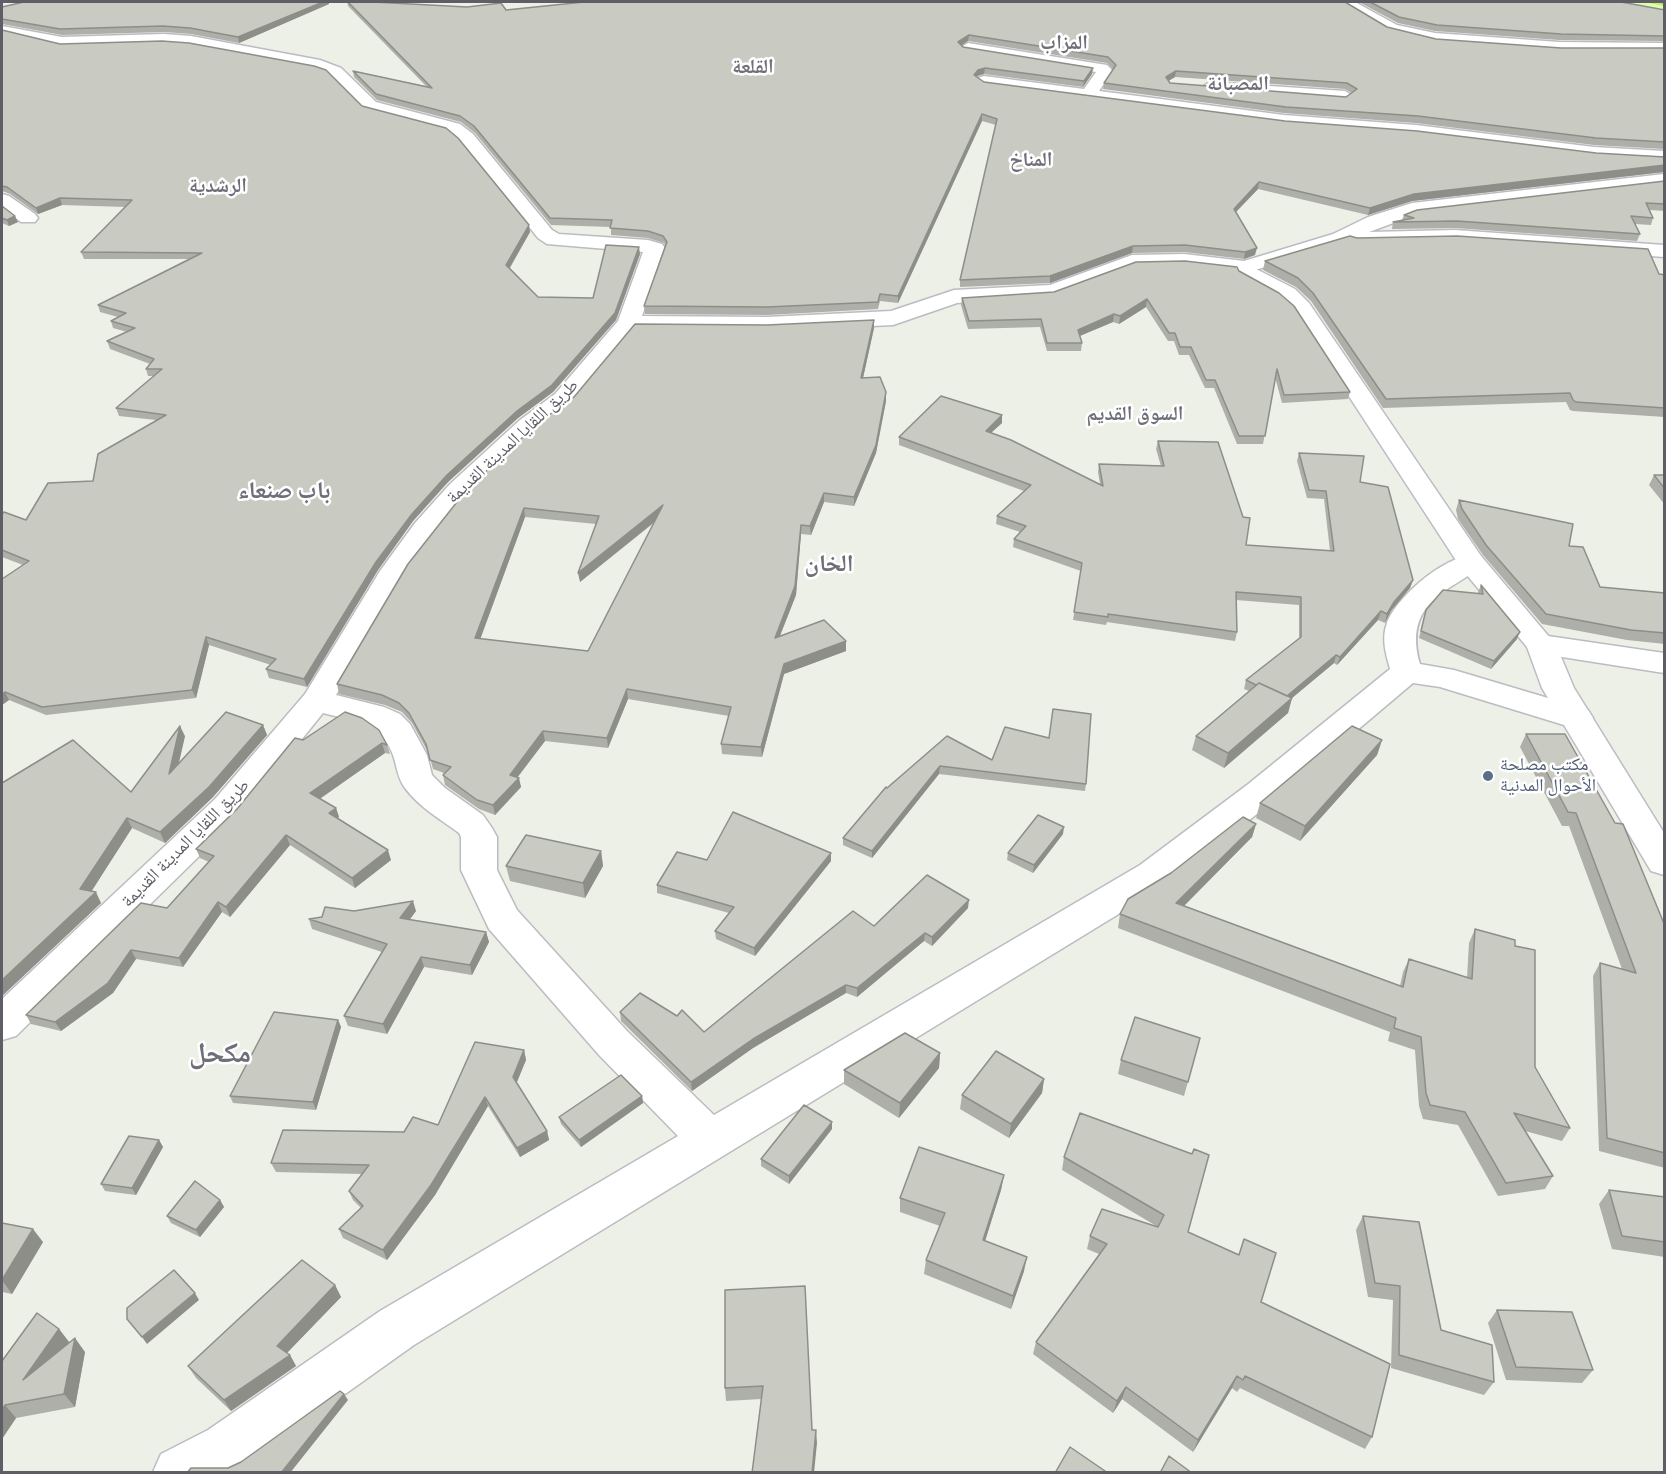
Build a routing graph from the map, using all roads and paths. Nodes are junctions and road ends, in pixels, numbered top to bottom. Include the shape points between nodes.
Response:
1 (1345, 2) edge
2 (1625, 2) edge
3 (1665, 10) edge
4 (2, 30) edge
5 (62, 42) junction
6 (2, 43) edge
7 (968, 48) edge
8 (1665, 48) edge
9 (1324, 76) edge
10 (984, 81) edge
11 (1198, 86) edge
12 (1089, 94) junction
13 (1346, 96) junction
14 (1365, 125) junction
15 (1665, 156) edge
16 (1665, 179) edge
17 (2, 200) edge
18 (28, 218) dead end
19 (1340, 238) junction
20 (1665, 251) edge
21 (1245, 267) junction
22 (629, 323) junction
23 (1471, 562) junction
24 (1541, 645) junction
25 (1665, 663) edge
26 (1406, 672) junction
27 (316, 701) junction
28 (1577, 718) junction
29 (1665, 862) edge
30 (2, 1024) edge
31 (710, 1140) junction
32 (179, 1473) edge

1 - 8 street via 1392,28 1435,38 1559,47
2 - 3 main road
4 - 5 street
5 - 6 street
5 - 22 street, طريق اللقايا المدينة القديمة via 164,39 300,60 335,71 370,106 453,128 467,138 544,234 554,240 655,248
7 - 12 street via 1101,68 1105,71
9 - 13 street
10 - 12 street
11 - 13 street
12 - 14 street via 1284,120
13 - 14 street
14 - 15 street via 1594,152
16 - 19 street via 1412,209
17 - 18 street
19 - 20 street via 1455,236
19 - 21 street
21 - 22 street via 1184,260 1132,261 1053,291 954,297 893,318 767,324
21 - 23 street via 1246,272 1296,299 1305,309
22 - 27 street, طريق اللقايا المدينة القديمة via 564,399 529,425 459,490 425,529 394,571
23 - 24 street
23 - 26 street via 1420,597 1403,618 1399,638
24 - 25 street
24 - 28 street via 1558,688
26 - 28 street via 1443,677
26 - 31 street via 1259,794 1153,875
27 - 30 street, طريق اللقايا المدينة القديمة via 227,808
27 - 31 street via 373,715 398,732 416,779 433,797 471,824 479,837 479,870 502,919 613,1043
28 - 29 street
31 - 32 street via 397,1328 226,1448

